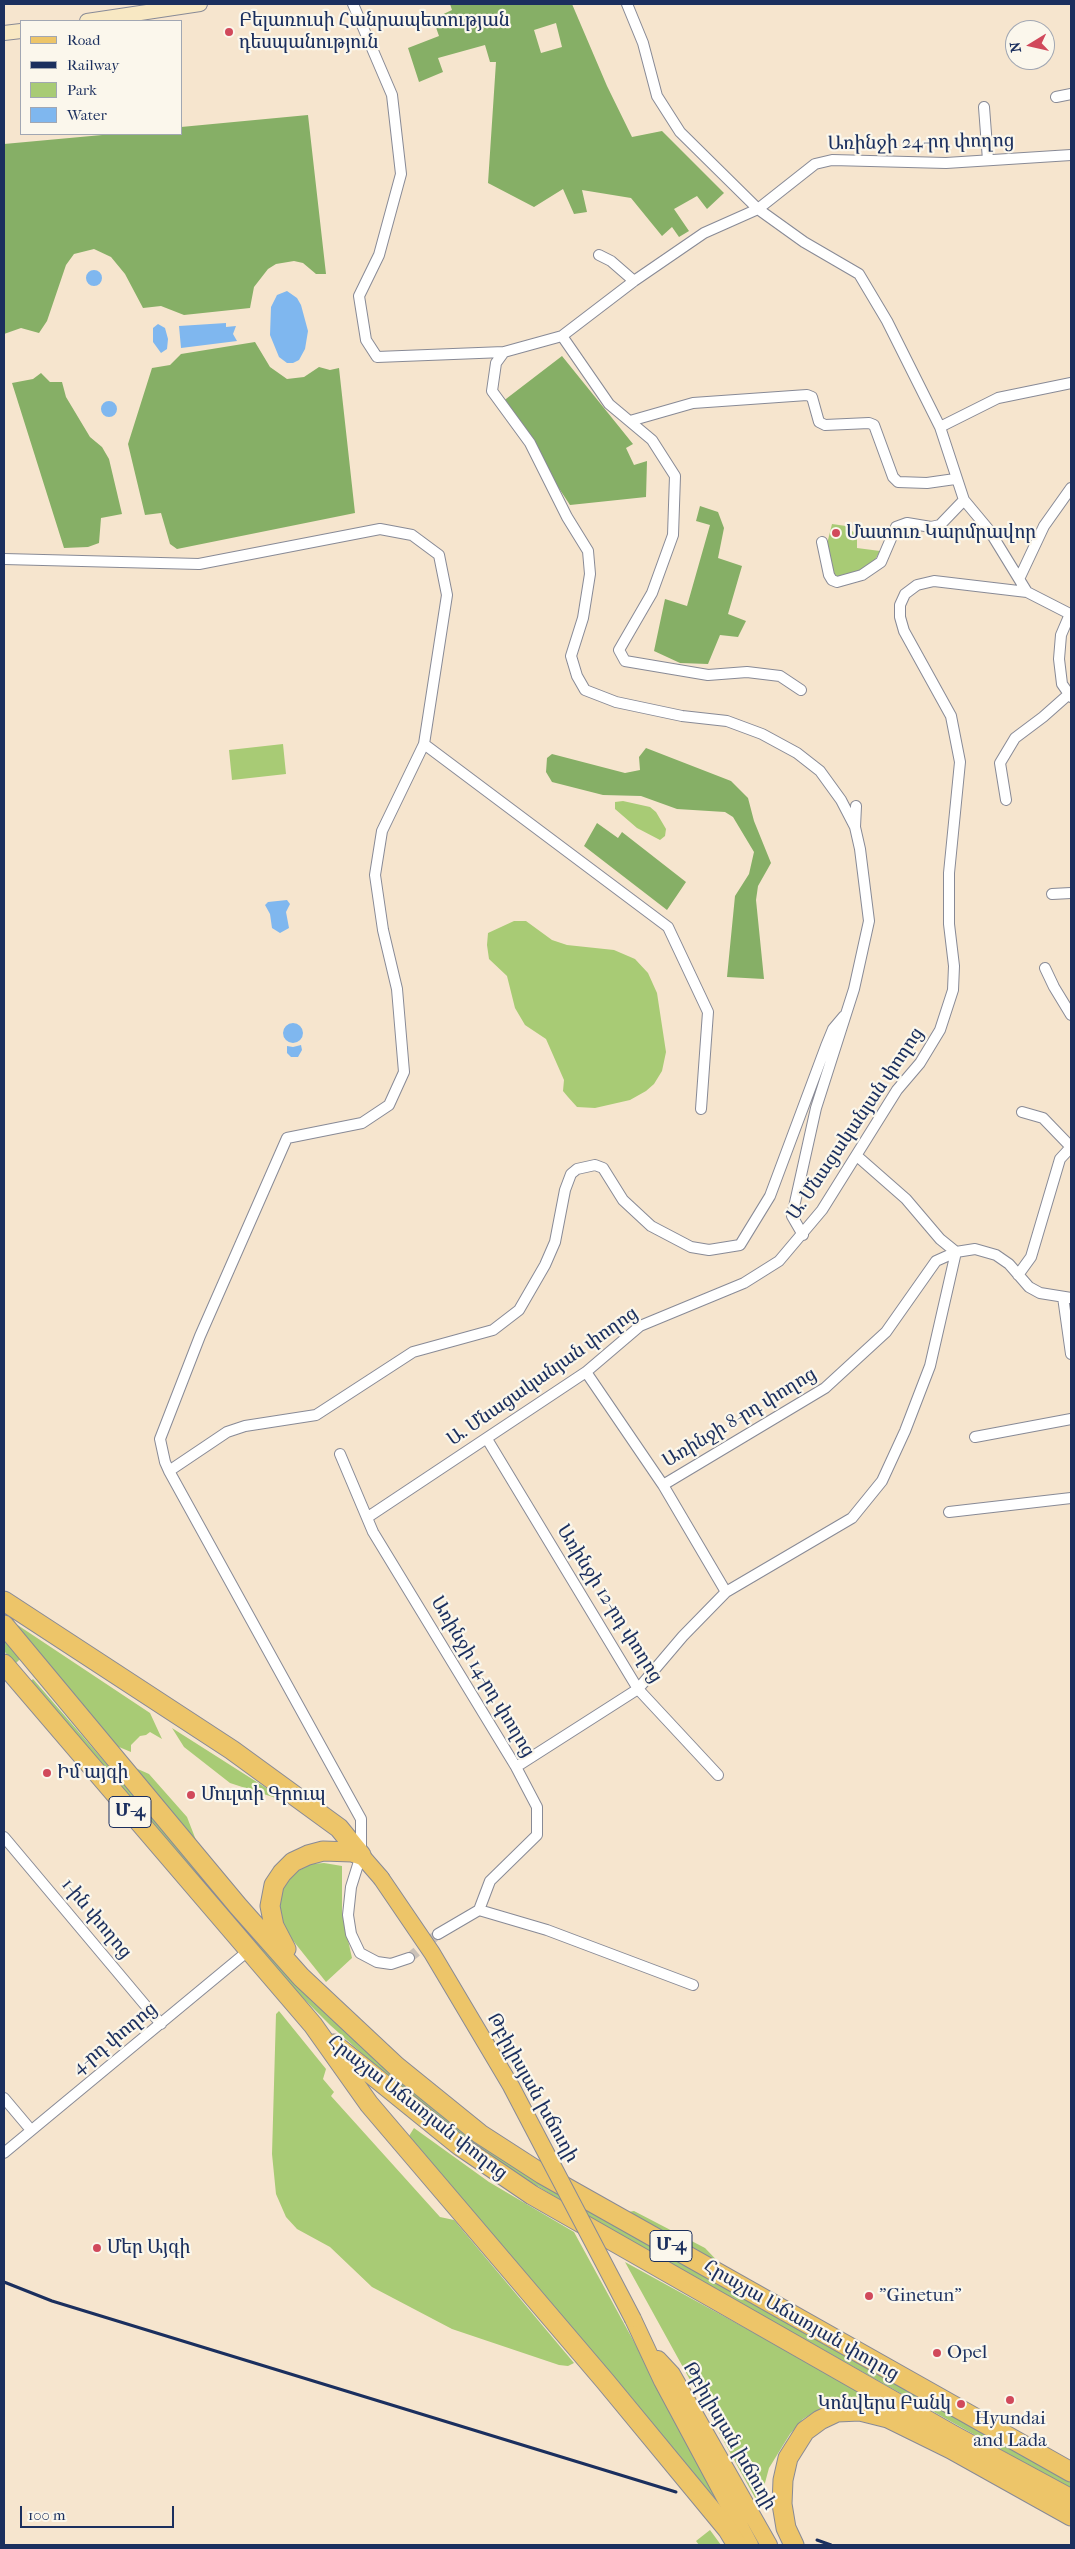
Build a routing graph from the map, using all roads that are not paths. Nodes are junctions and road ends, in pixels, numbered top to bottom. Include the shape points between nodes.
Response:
1 (200, 4) edge
2 (353, 4) edge
3 (626, 4) edge
4 (94, 20) edge
5 (20, 31) edge
6 (4, 33) edge
7 (1071, 94) edge
8 (1056, 96) dead end
9 (984, 107) dead end
10 (1071, 155) edge
11 (988, 160) junction
12 (758, 209) junction
13 (598, 255) dead end
14 (634, 281) junction
15 (562, 336) junction
16 (504, 352) junction
17 (1071, 383) edge
18 (630, 421) junction
19 (940, 427) junction
20 (955, 479) junction
21 (1071, 488) edge
22 (964, 500) junction
23 (822, 542) dead end
24 (4, 559) edge
25 (1020, 577) junction
26 (1027, 592) junction
27 (801, 690) dead end
28 (1070, 696) edge
29 (424, 744) junction
30 (1006, 800) dead end
31 (856, 806) dead end
32 (855, 827) junction
33 (1071, 893) edge
34 (1052, 894) dead end
35 (1045, 968) dead end
36 (1071, 1015) edge
37 (844, 1016) junction
38 (701, 1109) dead end
39 (1022, 1112) dead end
40 (1071, 1147) edge
41 (857, 1156) junction
42 (803, 1235) junction
43 (956, 1252) junction
44 (1018, 1275) junction
45 (1067, 1297) edge
46 (1071, 1354) edge
47 (586, 1372) junction
48 (1071, 1419) edge
49 (975, 1437) dead end
50 (487, 1439) junction
51 (340, 1454) dead end
52 (169, 1471) junction
53 (663, 1485) junction
54 (1071, 1498) edge
55 (949, 1512) dead end
56 (368, 1517) junction
57 (726, 1592) junction
58 (4, 1601) edge
59 (4, 1625) edge
60 (4, 1664) edge
61 (36, 1665) junction
62 (17, 1679) junction
63 (638, 1689) junction
64 (516, 1766) junction
65 (718, 1775) dead end
66 (4, 1837) edge
67 (361, 1855) junction
68 (238, 1906) junction
69 (479, 1910) junction
70 (221, 1920) junction
71 (438, 1934) tunnel mouth
72 (248, 1952) junction
73 (409, 1958) tunnel mouth
74 (301, 1977) junction
75 (693, 1985) dead end
76 (161, 2024) junction
77 (312, 2025) junction
78 (4, 2098) edge
79 (31, 2130) junction
80 (4, 2153) edge
81 (650, 2351) junction
82 (1071, 2472) edge
83 (1071, 2499) edge
84 (1071, 2516) edge
85 (737, 2545) edge
86 (750, 2545) edge
87 (769, 2545) edge
88 (794, 2545) edge

1 - 4 street
2 - 16 street via 392,95 401,174 379,255 359,296 366,340 377,357
3 - 12 street via 643,43 657,96 680,132
5 - 6 street
7 - 8 street
9 - 11 street
10 - 11 street, Առինջի 24-րդ փողոց
11 - 12 street, Առինջի 24-րդ փողոց via 946,163 832,160 815,164
12 - 14 street, Առինջի 24-րդ փողոց via 704,233
12 - 19 street via 804,242 859,274 887,321
13 - 14 street via 611,261
14 - 15 street, Առինջի 24-րդ փողոց
15 - 16 street
15 - 18 street via 609,404
16 - 32 street via 496,363 492,391 530,443 588,551 590,574 583,618 571,656 585,690 616,702 727,721 762,734 798,753 820,771
17 - 19 street via 998,398
18 - 20 street via 693,403 807,395 812,398 819,422 825,425 874,425 893,477 898,482 927,483
18 - 27 street via 652,440 675,476 673,535 652,593 619,650 624,661 708,675 747,672 780,676
19 - 20 street
20 - 22 street
21 - 25 street via 1044,526
22 - 23 street via 940,525 931,527 907,523 896,528 881,562 862,576 837,582 832,580 828,575
22 - 25 street via 989,530
24 - 29 street via 199,564 380,529 412,535 439,554 447,595
25 - 26 street
26 - 28 street via 1070,614 1061,635 1059,658 1062,684
26 - 41 street, Ա. Մնացականյան փողոց via 934,581 917,585 905,594 900,606 904,631 951,716 960,762 949,873 953,990 940,1030
28 - 30 street via 1015,738 1000,763
29 - 38 street via 668,927 708,1012
29 - 52 street via 382,831 375,875 383,930 397,989 404,1072 389,1105 362,1123 287,1138 200,1336 160,1439
31 - 32 street
32 - 37 street via 869,921 859,972
33 - 34 street
35 - 36 street
37 - 42 street via 816,1108 792,1216
37 - 52 street via 833,1029 826,1046 770,1196 740,1245 709,1250 691,1247 651,1226 623,1200 603,1168 595,1165 578,1169 571,1174 565,1190 555,1242 545,1265 519,1310 493,1330 413,1352 316,1416 245,1426 227,1432
39 - 40 street via 1043,1118
40 - 44 street via 1060,1159 1031,1257
41 - 42 street, Ա. Մնացականյան փողոց
41 - 43 street via 906,1199 940,1239
42 - 47 street, Ա. Մնացականյան փողոց via 779,1261 744,1283 640,1326
43 - 44 street via 976,1249 996,1255
43 - 53 street, Առինջի 8-րդ փողոց via 936,1261 886,1332 825,1388
43 - 57 street via 930,1366 882,1481 852,1518
44 - 45 street via 1040,1293
45 - 46 street
47 - 50 street, Ա. Մնացականյան փողոց
47 - 53 street
48 - 49 street
50 - 56 street, Ա. Մնացականյան փողոց
50 - 63 street, Առինջի 12-րդ փողոց
51 - 56 street, Առինջի 14-րդ փողոց
52 - 67 street via 361,1819
53 - 57 street
54 - 55 street
56 - 64 street, Առինջի 14-րդ փողոց via 374,1532
57 - 63 street
58 - 67 highway via 232,1750 339,1828
59 - 61 highway, Մ-4
60 - 62 highway, Մ-4
61 - 62 highway via 22,1666
61 - 68 highway, Մ-4
62 - 70 highway, Մ-4
63 - 64 street
63 - 65 street, Առինջի 12-րդ փողոց
64 - 69 street, Առինջի 14-րդ փողոց via 537,1807 537,1835 490,1881
66 - 76 street, 1-ին փողոց
67 - 73 street via 351,1886 348,1915 351,1934 360,1953 377,1962 391,1964
67 - 74 highway via 323,1851 308,1855 293,1862 274,1886 270,1906 274,1926
67 - 81 main road, Թբիլիսյան խճուղի, bridge via 432,1953 511,2086
68 - 70 highway via 235,1919 229,1922
68 - 74 highway, Մ-4
69 - 71 street
69 - 75 street via 547,1930
70 - 72 highway, Մ-4
72 - 76 street, 4-րդ փողոց
72 - 77 highway, Մ-4
74 - 82 highway, Հրաչյա Աճառյան փողոց / Մ-4 via 396,2066 501,2148
76 - 79 street, 4-րդ փողոց
77 - 83 highway, Հրաչյա Աճառյան փողոց / Մ-4 via 453,2141 532,2196
77 - 85 highway via 369,2104 605,2381
78 - 79 street
79 - 80 street, 4-րդ փողոց
81 - 86 main road, Թբիլիսյան խճուղի via 662,2380
81 - 87 main road, Թբիլիսյան խճուղի via 672,2374
84 - 88 highway via 888,2418 860,2411 837,2412 805,2431 788,2458 782,2504 786,2528

